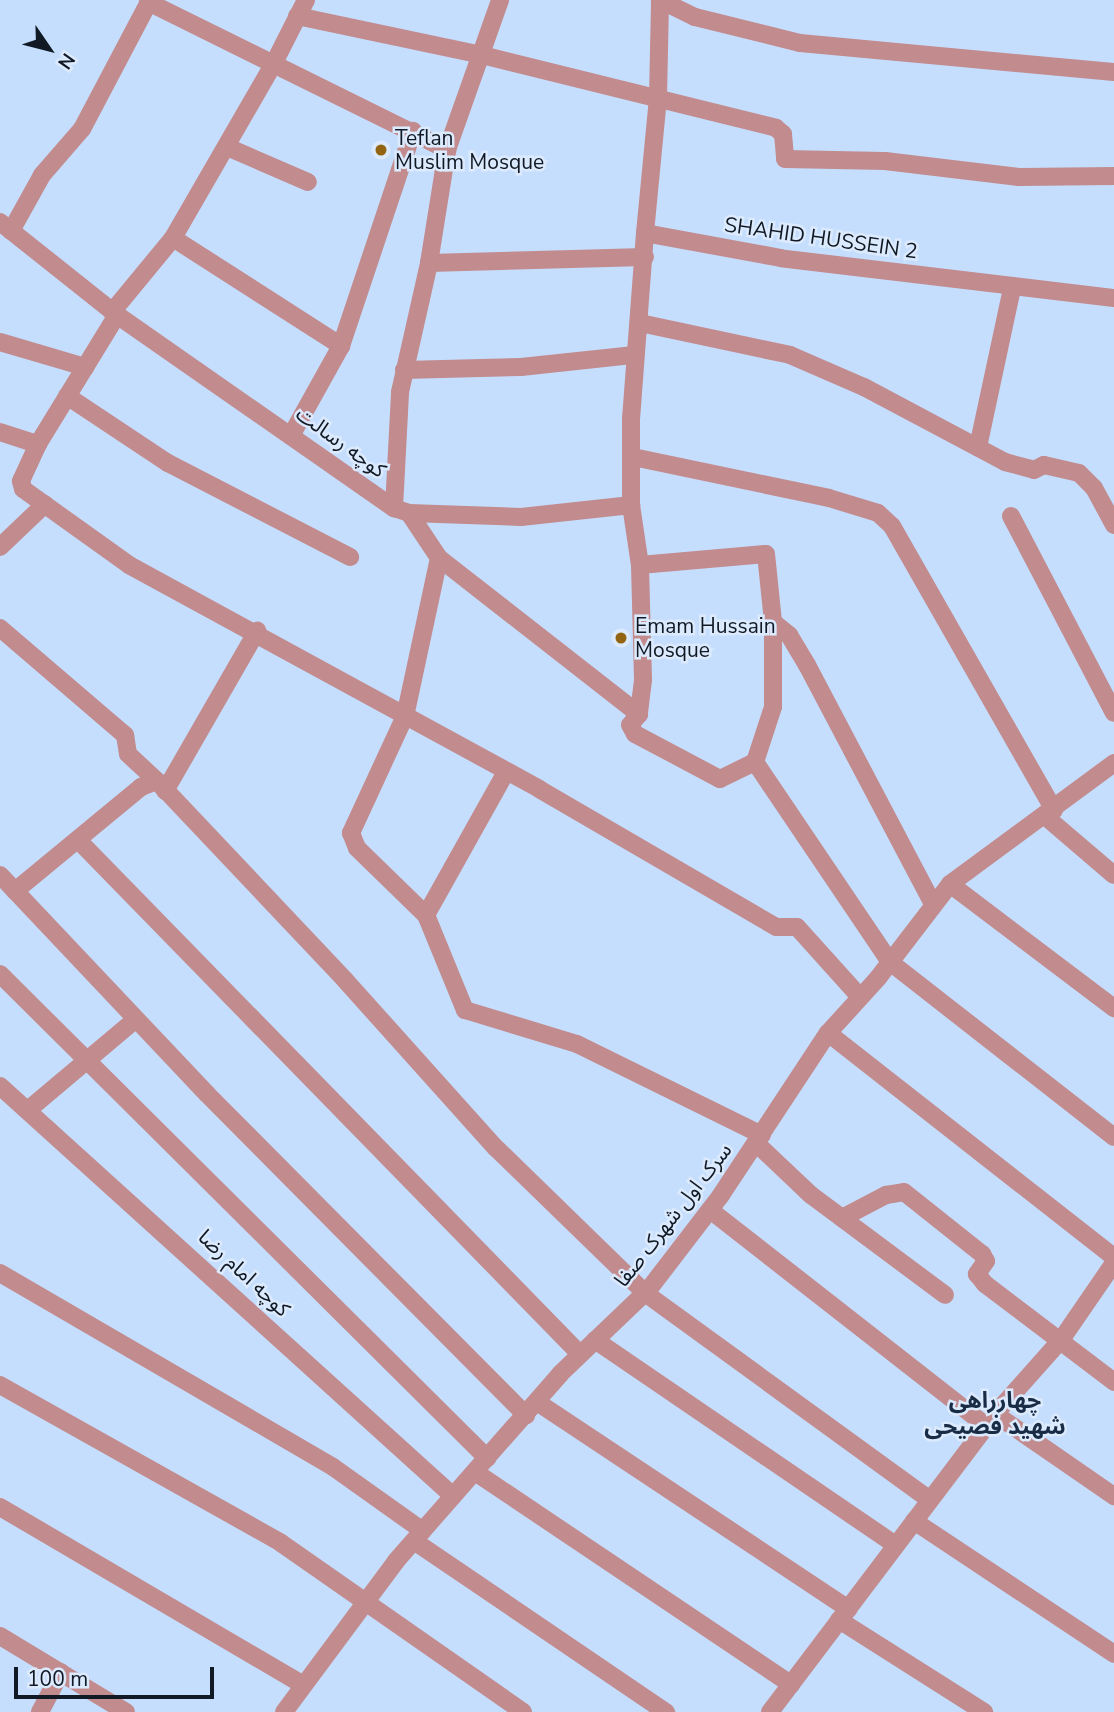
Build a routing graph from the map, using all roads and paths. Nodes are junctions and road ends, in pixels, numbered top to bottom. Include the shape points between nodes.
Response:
1 (306, 0) edge
2 (500, 0) edge
3 (660, 0) edge
4 (149, 1) edge
5 (297, 16) junction
6 (482, 55) junction
7 (273, 65) junction
8 (1114, 72) edge
9 (658, 98) junction
10 (413, 131) junction
11 (227, 147) junction
12 (447, 150) junction
13 (1114, 176) edge
14 (308, 182) dead end
15 (6, 227) edge
16 (645, 233) junction
17 (173, 238) junction
18 (645, 257) junction
19 (429, 263) junction
20 (1012, 288) junction
21 (1114, 298) edge
22 (115, 313) junction
23 (640, 323) junction
24 (0, 342) edge
25 (341, 346) junction
26 (634, 355) junction
27 (85, 368) junction
28 (404, 370) junction
29 (67, 396) junction
30 (0, 432) edge
31 (292, 434) junction
32 (38, 444) junction
33 (978, 447) junction
34 (633, 457) junction
35 (46, 503) junction
36 (631, 505) junction
37 (401, 510) junction
38 (1011, 516) dead end
39 (1114, 525) edge
40 (0, 547) edge
41 (350, 557) dead end
42 (439, 558) junction
43 (640, 565) junction
44 (773, 622) junction
45 (0, 628) edge
46 (257, 631) junction
47 (1114, 713) edge
48 (639, 714) junction
49 (405, 716) junction
50 (755, 762) junction
51 (1114, 763) edge
52 (506, 772) junction
53 (161, 786) junction
54 (1050, 814) junction
55 (78, 840) junction
56 (0, 875) edge
57 (1114, 875) edge
58 (950, 884) junction
59 (15, 891) junction
60 (933, 904) junction
61 (426, 915) junction
62 (890, 962) junction
63 (0, 974) edge
64 (860, 997) junction
65 (1114, 1009) edge
66 (136, 1019) junction
67 (828, 1033) junction
68 (87, 1058) junction
69 (0, 1086) edge
70 (27, 1110) junction
71 (1114, 1137) edge
72 (760, 1140) junction
73 (710, 1210) junction
74 (842, 1219) junction
75 (1114, 1257) edge
76 (1114, 1263) edge
77 (0, 1273) edge
78 (645, 1293) junction
79 (945, 1295) dead end
80 (595, 1340) junction
81 (1061, 1340) junction
82 (580, 1354) junction
83 (1114, 1382) edge
84 (0, 1385) edge
85 (531, 1408) junction
86 (990, 1420) junction
87 (481, 1465) junction
88 (453, 1496) junction
89 (1114, 1496) edge
90 (930, 1500) junction
91 (0, 1507) edge
92 (914, 1521) junction
93 (418, 1536) junction
94 (896, 1545) junction
95 (364, 1602) junction
96 (844, 1614) junction
97 (0, 1636) edge
98 (1114, 1654) edge
99 (61, 1672) junction
100 (791, 1684) junction
101 (303, 1685) junction
102 (40, 1712) edge
103 (126, 1712) edge
104 (284, 1712) edge
105 (523, 1712) edge
106 (666, 1712) edge
107 (770, 1712) edge
108 (984, 1712) edge

1 - 5 street
2 - 6 street
3 - 8 street via 695,17 800,43
3 - 9 street
4 - 7 street
4 - 15 street via 82,129
5 - 6 street
5 - 7 street
6 - 9 street
6 - 12 street
7 - 10 street
7 - 11 street
9 - 13 street via 776,128 783,134 785,159 885,161 1019,177
9 - 16 street
10 - 12 street
10 - 25 street
11 - 14 street
11 - 17 street
12 - 19 street
15 - 22 street, کوچه رسالت
16 - 18 street
16 - 20 street, SHAHID HUSSEIN 2 via 781,258
17 - 22 street
17 - 25 street
18 - 19 street
18 - 23 street
19 - 28 street
20 - 21 street, SHAHID HUSSEIN 2
20 - 33 street
22 - 27 street
22 - 31 street, کوچه رسالت
23 - 26 street
23 - 33 street via 790,355 864,387
24 - 27 street
25 - 31 street
26 - 28 street via 521,368
26 - 34 street
27 - 29 street
28 - 37 street
29 - 32 street
29 - 41 street via 167,463
30 - 32 street
31 - 37 street, کوچه رسالت
32 - 35 street via 21,481 23,489
33 - 39 street via 1034,470 1044,465 1079,473 1094,488
34 - 36 street
34 - 54 street via 829,498 878,513 892,526
35 - 40 street
35 - 46 street via 130,565
36 - 37 street via 497,518
36 - 43 street
37 - 42 street, کوچه رسالت
38 - 47 street
42 - 48 street, کوچه رسالت
42 - 49 street
43 - 44 street via 766,554
43 - 48 street via 643,680
44 - 50 street via 773,707
44 - 60 street via 789,635 807,665
45 - 53 street via 125,735 128,754
46 - 49 street
46 - 53 street
48 - 50 street via 630,725 635,734 720,779
49 - 52 street
49 - 61 street via 351,833 356,848
50 - 62 street
51 - 54 street, سرک اول شهرک صفا
52 - 61 street
52 - 64 street via 776,927 797,927
53 - 55 street via 141,787
53 - 78 street via 496,1148
54 - 57 street
54 - 58 street, سرک اول شهرک صفا
55 - 59 street
55 - 82 street
56 - 59 street
58 - 60 street, سرک اول شهرک صفا
58 - 65 street
59 - 66 street
60 - 62 street, سرک اول شهرک صفا
61 - 72 street via 465,1010 577,1044
62 - 64 street, سرک اول شهرک صفا
62 - 71 street
63 - 68 street
64 - 67 street, سرک اول شهرک صفا
66 - 68 street
66 - 85 street
67 - 72 street, سرک اول شهرک صفا
67 - 75 street
68 - 70 street
68 - 87 street
69 - 70 street, کوچه امام رضا
70 - 88 street, کوچه امام رضا
72 - 73 street, سرک اول شهرک صفا
72 - 74 street
73 - 78 street, سرک اول شهرک صفا
73 - 86 street
74 - 79 street
74 - 81 street via 887,1195 904,1192 982,1254 986,1261 976,1275 985,1284
76 - 81 street
77 - 93 street via 334,1468
78 - 80 street, سرک اول شهرک صفا
78 - 90 street
80 - 82 street, سرک اول شهرک صفا
80 - 94 street
81 - 83 street
81 - 86 street
82 - 85 street, سرک اول شهرک صفا
84 - 95 street via 281,1543
85 - 87 street, سرک اول شهرک صفا
85 - 96 street
86 - 89 street
86 - 90 street
87 - 88 street, سرک اول شهرک صفا
87 - 100 street
88 - 93 street, سرک اول شهرک صفا
90 - 92 street
91 - 101 street
92 - 94 street
92 - 98 street
93 - 95 street, سرک اول شهرک صفا
93 - 106 street
94 - 96 street
95 - 101 street, سرک اول شهرک صفا
95 - 105 street
96 - 100 street
96 - 108 street
97 - 99 street
99 - 102 street
99 - 103 street
100 - 107 street
101 - 104 street, سرک اول شهرک صفا

